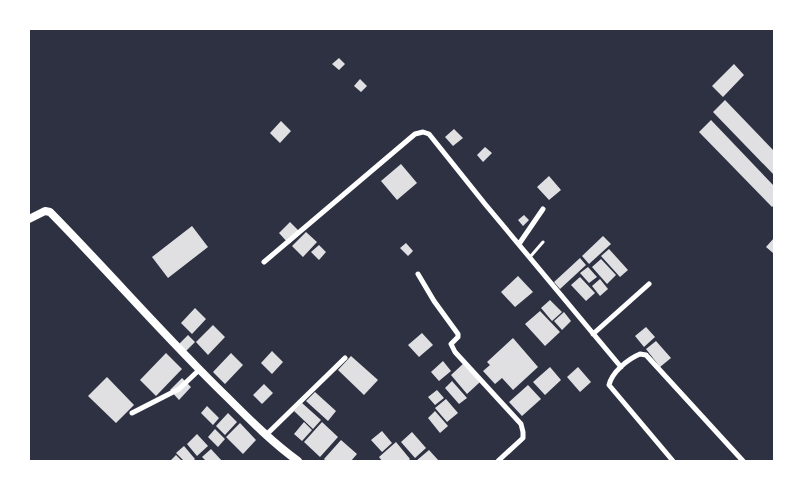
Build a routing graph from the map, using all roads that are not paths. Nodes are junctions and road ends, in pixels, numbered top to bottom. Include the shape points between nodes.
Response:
1 (543, 209) dead end
2 (29, 218) edge
3 (544, 242) dead end
4 (518, 244) junction
5 (529, 257) junction
6 (264, 262) dead end
7 (418, 274) dead end
8 (649, 284) dead end
9 (593, 334) junction
10 (345, 358) dead end
11 (621, 367) junction
12 (199, 370) junction
13 (132, 413) dead end
14 (266, 435) junction
15 (298, 461) edge
16 (498, 461) edge
17 (673, 461) edge
18 (743, 461) edge

1 - 4 street
2 - 12 street via 45,210 50,212
3 - 5 lane
4 - 5 street
4 - 6 street via 430,134 423,132 415,134
5 - 9 street
7 - 16 street via 458,334 451,344 455,352 521,424 523,438
8 - 9 street
9 - 11 street
10 - 14 street
11 - 17 street via 608,383 610,388
11 - 18 street via 636,355 646,355
12 - 13 street via 180,389
12 - 14 street
14 - 15 street

